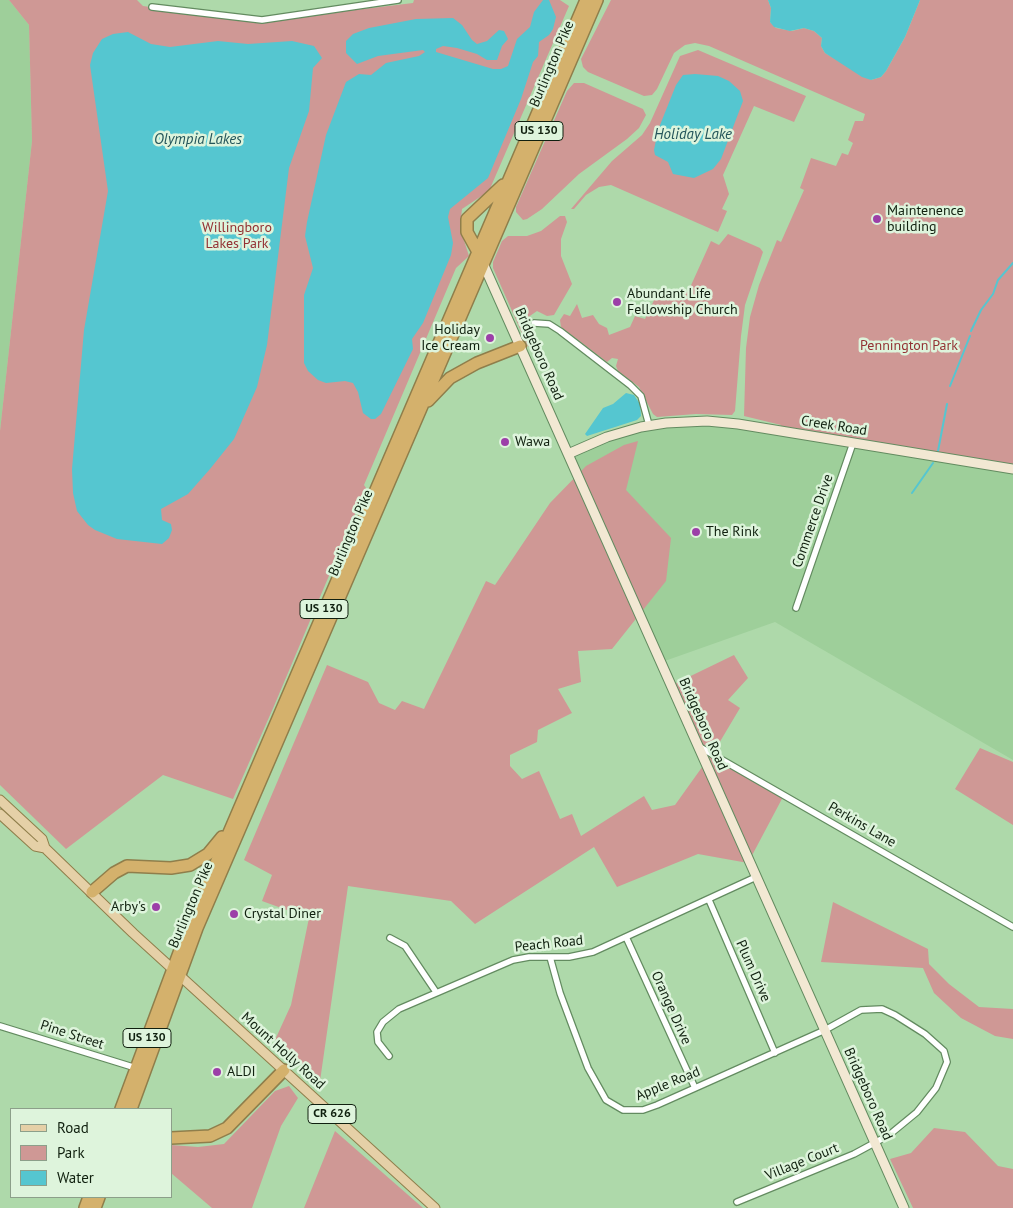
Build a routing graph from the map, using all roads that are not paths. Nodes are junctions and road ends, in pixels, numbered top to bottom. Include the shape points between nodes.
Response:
1 (398, 0) edge
2 (586, 0) edge
3 (597, 0) edge
4 (152, 7) dead end
5 (509, 178) junction
6 (480, 257) junction
7 (534, 323) dead end
8 (520, 346) junction
9 (421, 407) junction
10 (649, 425) junction
11 (853, 443) junction
12 (568, 454) junction
13 (1013, 469) edge
14 (796, 608) dead end
15 (698, 746) junction
16 (0, 800) edge
17 (0, 814) edge
18 (231, 826) junction
19 (45, 848) junction
20 (756, 877) junction
21 (92, 892) junction
22 (709, 900) junction
23 (1013, 926) edge
24 (390, 938) dead end
25 (626, 938) junction
26 (550, 957) junction
27 (176, 971) junction
28 (436, 992) junction
29 (0, 1026) edge
30 (825, 1030) junction
31 (775, 1053) junction
32 (389, 1056) dead end
33 (136, 1068) junction
34 (284, 1070) junction
35 (694, 1088) junction
36 (121, 1108) edge
37 (131, 1108) edge
38 (172, 1138) edge
39 (876, 1144) junction
40 (737, 1202) dead end
41 (435, 1208) edge
42 (904, 1208) edge

1 - 4 street via 262,20
2 - 5 highway, Burlington Pike / US 130
3 - 6 highway, Burlington Pike / US 130
5 - 6 highway, Burlington Pike / US 130
5 - 6 highway via 467,219 467,232
6 - 8 street, Bridgeboro Road
6 - 9 highway, Burlington Pike / US 130
6 - 18 highway, Burlington Pike / US 130
7 - 10 street via 549,324 560,331 630,385 641,396
8 - 9 highway via 450,378
8 - 12 street, Bridgeboro Road
9 - 27 highway, Burlington Pike / US 130
10 - 11 street, Creek Road via 716,421
10 - 12 street, Creek Road via 607,437
11 - 13 street, Creek Road
11 - 14 street, Commerce Drive
12 - 15 street, Bridgeboro Road
15 - 20 street, Bridgeboro Road
15 - 23 street, Perkins Lane
16 - 19 main road, CR 626 via 42,839
17 - 19 main road, CR 626 via 35,846
18 - 21 highway via 208,854 190,865 162,868 127,866
18 - 27 highway, Burlington Pike / US 130
19 - 21 main road, CR 626
20 - 22 street, Peach Road
20 - 30 street, Bridgeboro Road
21 - 27 main road, CR 626
22 - 25 street, Peach Road
22 - 31 street, Plum Drive
24 - 28 street via 405,946
25 - 26 street, Peach Road via 593,952
25 - 35 street, Orange Drive
26 - 28 street, Peach Road via 513,960
26 - 35 street, Apple Road via 579,1046 594,1082 606,1100 623,1110 636,1111
27 - 33 highway, Burlington Pike / US 130
27 - 34 main road, Mount Holly Road / CR 626
27 - 37 highway, Burlington Pike / US 130
28 - 32 street, Peach Road via 399,1009 383,1022 376,1037
29 - 33 street, Pine Street
30 - 31 street, Apple Road
30 - 39 street, Bridgeboro Road
30 - 39 street, Village Court via 861,1010 882,1009 908,1022 944,1051 947,1062 943,1075 927,1101
31 - 35 street, Apple Road
33 - 36 highway, Burlington Pike / US 130
34 - 38 highway via 227,1128 210,1136
34 - 41 main road, Mount Holly Road / CR 626
39 - 40 street, Village Court
39 - 42 street, Bridgeboro Road

